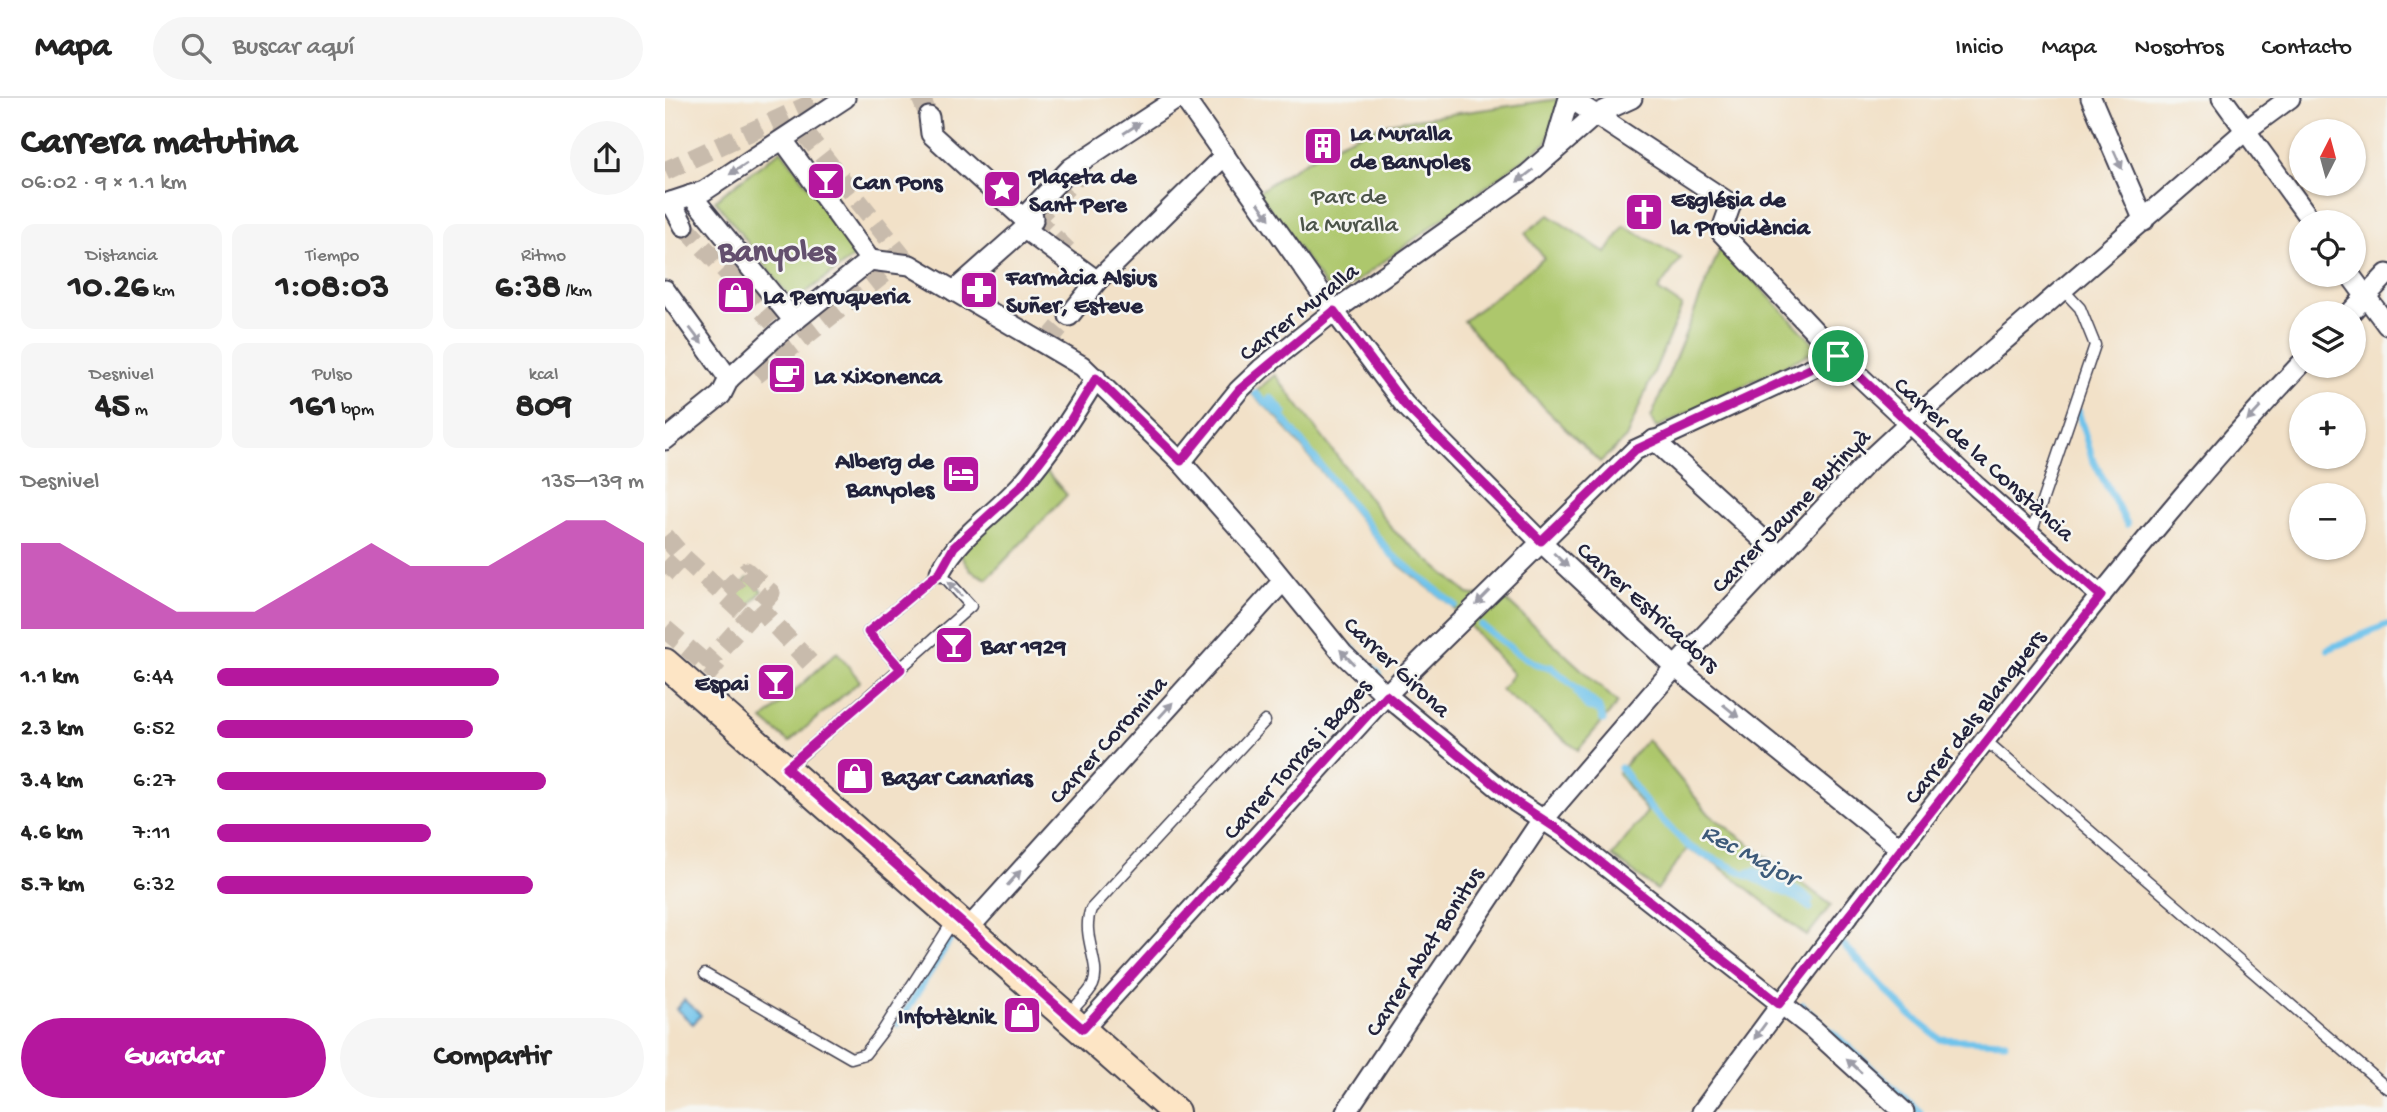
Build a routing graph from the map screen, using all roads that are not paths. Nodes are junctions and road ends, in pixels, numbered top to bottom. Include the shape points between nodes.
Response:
1 (845, 98) edge
2 (1178, 98) edge
3 (1184, 98) edge
4 (1569, 98) edge
5 (1632, 98) edge
6 (2091, 98) edge
7 (2222, 98) edge
8 (2290, 98) edge
9 (1595, 115) junction
10 (929, 117) tunnel mouth
11 (2245, 131) junction
12 (783, 140) junction
13 (1553, 152) junction
14 (1224, 155) junction
15 (691, 195) junction
16 (668, 203) edge
17 (2303, 210) edge
18 (1029, 221) junction
19 (2144, 221) junction
20 (684, 226) tunnel mouth
21 (892, 263) junction
22 (2387, 274) edge
23 (1097, 281) junction
24 (2359, 287) edge
25 (665, 290) edge
26 (954, 291) junction
27 (2064, 291) junction
28 (2366, 296) junction
29 (2361, 301) edge
30 (1334, 311) junction
31 (1069, 316) tunnel mouth
32 (2387, 325) edge
33 (784, 329) junction
34 (1838, 356) junction
35 (756, 375) tunnel mouth
36 (2289, 377) edge
37 (1096, 378) junction
38 (729, 379) junction
39 (1909, 423) junction
40 (665, 440) edge
41 (1654, 440) junction
42 (1181, 461) junction
43 (2031, 534) junction
44 (1541, 541) junction
45 (1780, 555) junction
46 (940, 572) junction
47 (1283, 581) junction
48 (2101, 596) junction
49 (665, 663) edge
50 (1675, 667) junction
51 (901, 669) junction
52 (1386, 695) junction
53 (1265, 721) dead end
54 (1985, 740) junction
55 (786, 768) junction
56 (1544, 819) junction
57 (1901, 849) junction
58 (962, 923) junction
59 (705, 974) dead end
60 (1779, 1004) junction
61 (1075, 1022) junction
62 (2387, 1088) edge
63 (1175, 1112) edge
64 (1346, 1112) edge
65 (1702, 1112) edge
66 (1904, 1112) edge

1 - 12 street
18 -> 2 street via 1071,168 1093,158
3 - 14 street, Carrer Estricadors
4 - 9 street
4 - 13 street
5 - 9 street, Carrer Muralla
6 -> 19 street
7 - 11 street
8 - 11 street, Carrer Jaume Butinyà
9 - 13 street, Carrer Muralla
9 - 34 street, Carrer de la Constància via 1731,204 1721,232
10 - 18 street via 931,134
11 - 17 street
11 - 19 street, Carrer Jaume Butinyà
12 -> 15 street
12 - 21 street
13 -> 30 street, Carrer Muralla
14 - 23 street
14 -> 30 street, Carrer Estricadors
15 - 16 street
15 - 33 street
16 - 20 street
18 - 23 street
18 - 26 street
19 - 27 street, Carrer Jaume Butinyà
21 - 26 street, Carrer Girona
21 - 33 street
22 - 28 street
23 - 31 street
24 - 28 street
25 -> 38 street
26 - 37 street, Carrer Girona via 1047,343
27 - 39 street, Carrer Jaume Butinyà
27 - 43 lane via 2080,307 2095,345
28 - 29 street
28 - 32 street
30 - 42 street, Carrer Muralla via 1239,390
30 - 44 street, Carrer Estricadors via 1404,404
33 - 38 street
34 - 39 street, Carrer de la Constància
34 - 41 street, Carrer Torras i Bages
35 - 38 street
36 -> 48 street, Carrer dels Blanquers via 2185,491
37 - 42 street, Carrer Girona
37 - 46 street via 1067,426 1021,486 954,547
38 - 40 street via 721,395
39 - 43 street, Carrer de la Constància
39 - 45 street, Carrer Jaume Butinyà
41 - 44 street, Carrer Torras i Bages via 1635,450
41 - 45 street
42 - 47 street, Carrer Girona
43 - 48 street, Carrer de la Constància
44 -> 50 street, Carrer Estricadors
44 -> 52 street, Carrer Torras i Bages
45 - 50 street, Carrer Jaume Butinyà
51 -> 46 lane via 971,606
46 - 51 lane via 868,632
52 -> 47 street, Carrer Girona via 1343,654
58 -> 47 street, Carrer Coromina
48 - 54 street, Carrer dels Blanquers
49 - 55 main road
50 - 56 street, Carrer Jaume Butinyà
50 -> 57 street, Carrer Estricadors
51 - 55 lane
52 - 56 street, Carrer Girona via 1516,802
52 - 61 street, Carrer Torras i Bages
53 - 61 lane via 1091,909 1086,927 1093,984
54 - 57 street, Carrer dels Blanquers
54 - 62 lane
55 - 58 main road
56 - 60 street, Carrer Girona
56 - 64 street, Carrer Abat Bonitus
57 - 60 street, Carrer dels Blanquers
58 - 59 lane via 865,1054 851,1058
58 - 61 main road
60 -> 65 street, Carrer dels Blanquers
66 -> 60 street, Carrer Girona
61 - 63 main road

